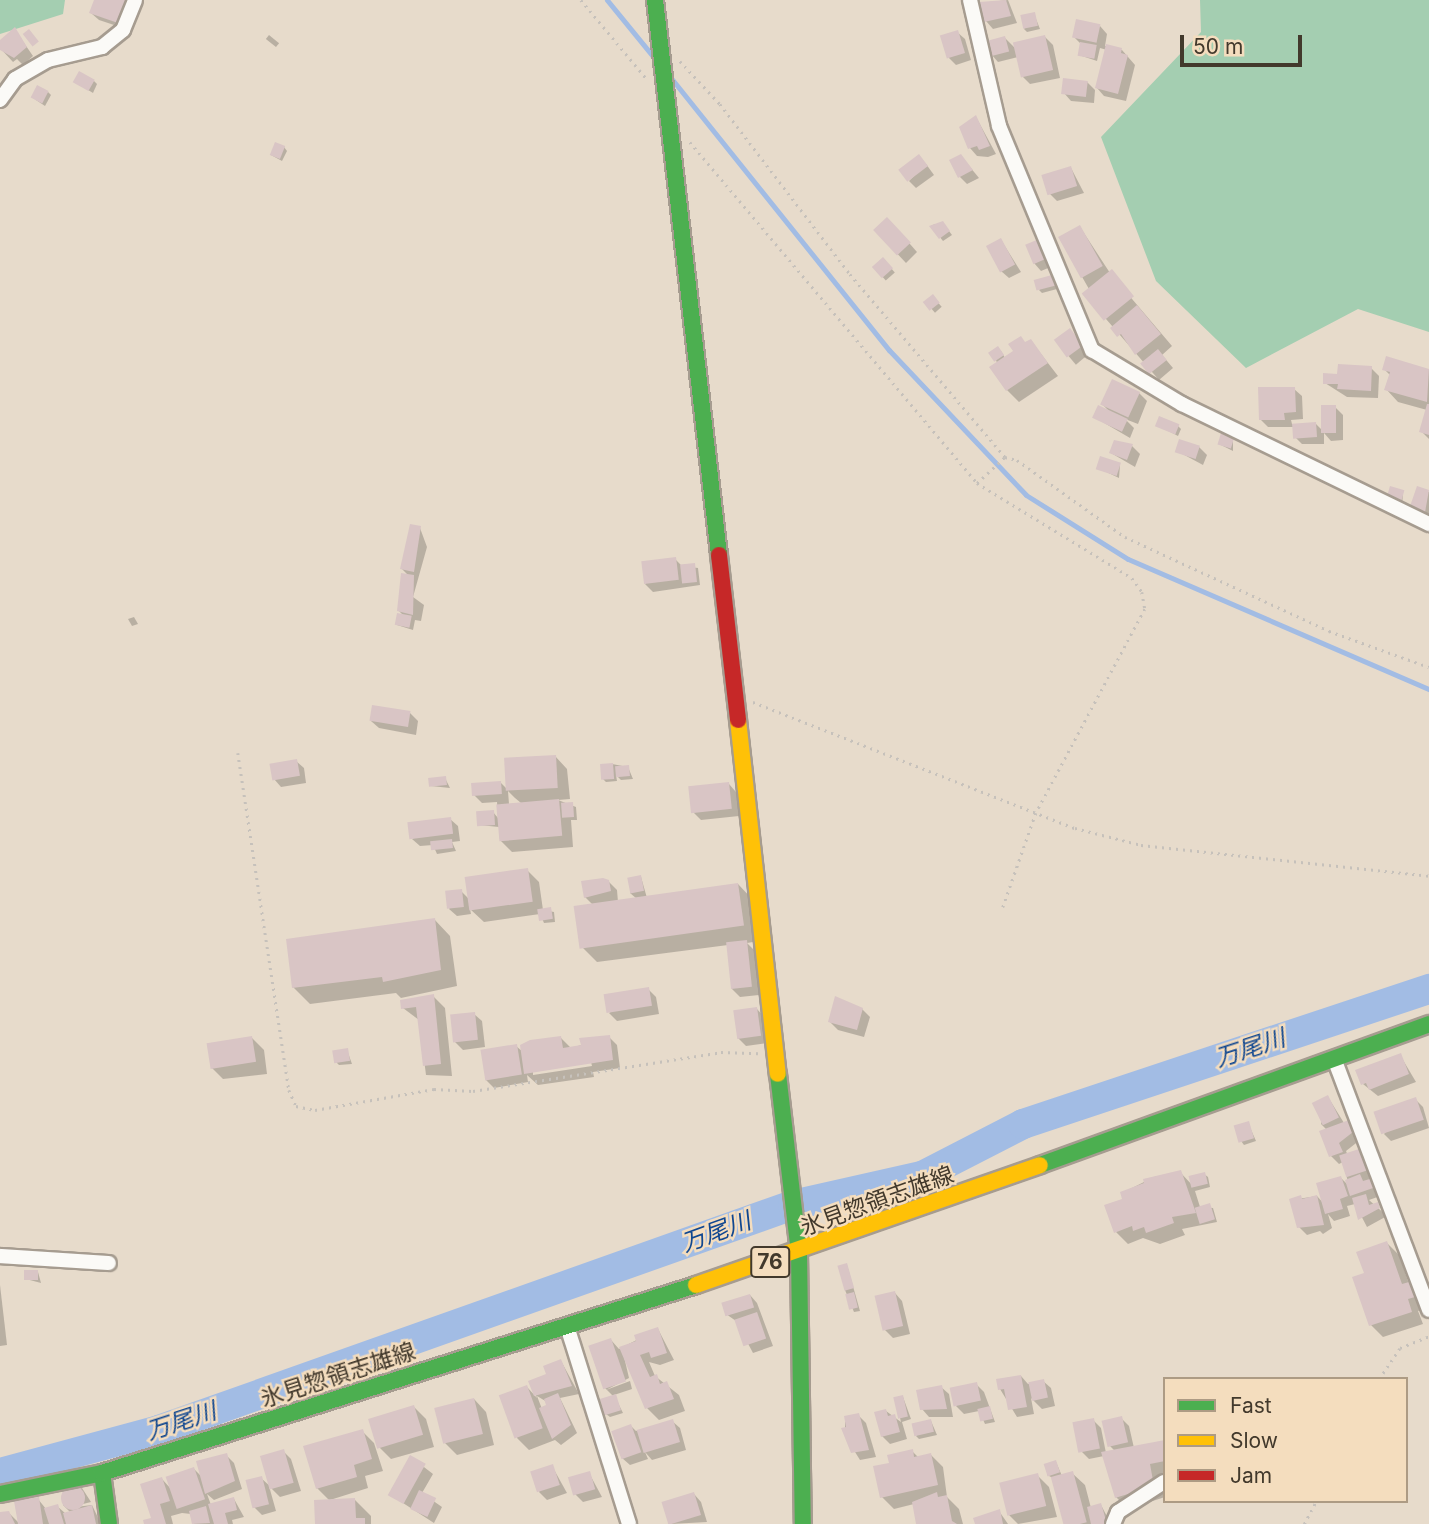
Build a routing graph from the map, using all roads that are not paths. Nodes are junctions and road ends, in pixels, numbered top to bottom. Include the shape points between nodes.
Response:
1 (135, 0) edge
2 (655, 0) edge
3 (970, 0) edge
4 (0, 100) edge
5 (1429, 524) edge
6 (1429, 1024) edge
7 (1335, 1061) junction
8 (799, 1253) junction
9 (0, 1255) edge
10 (109, 1263) dead end
11 (1429, 1310) edge
12 (567, 1326) junction
13 (102, 1473) junction
14 (1163, 1483) edge
15 (0, 1494) edge
16 (110, 1524) edge
17 (629, 1524) edge
18 (803, 1524) edge
19 (1113, 1524) edge

1 - 4 street via 123,30 102,47 48,60 15,79
2 - 8 main road
3 - 5 street via 999,126 1092,350 1182,404
6 - 7 main road, 氷見惣領志雄線 / 76
7 - 8 main road, 氷見惣領志雄線 / 76
7 - 11 street
8 - 12 main road, 氷見惣領志雄線 / 76
8 - 18 main road
9 - 10 street
12 - 13 main road, 氷見惣領志雄線 / 76
12 - 17 street
13 - 15 main road, 氷見惣領志雄線
13 - 16 main road
14 - 19 street via 1118,1512

